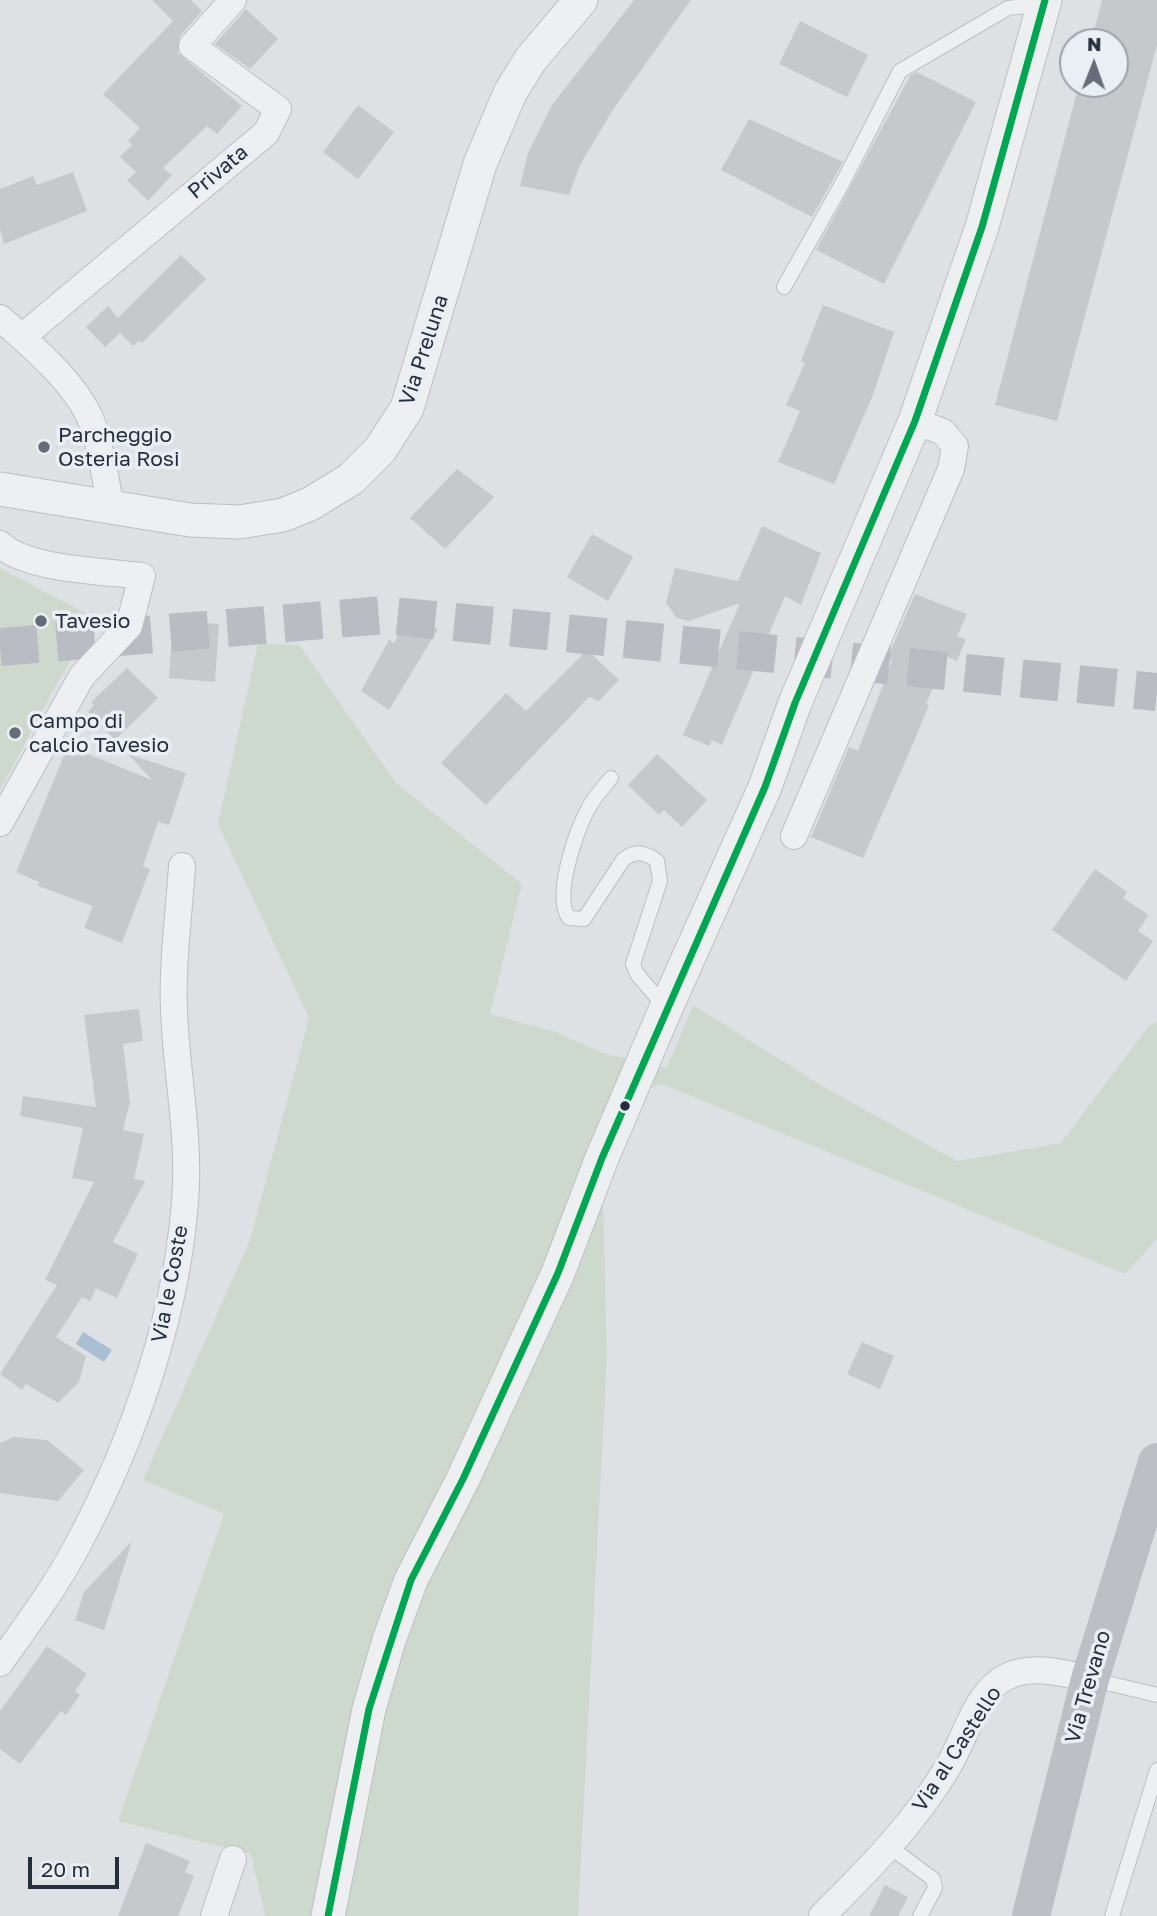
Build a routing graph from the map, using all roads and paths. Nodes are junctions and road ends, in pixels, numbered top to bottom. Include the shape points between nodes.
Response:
1 (233, 0) edge
2 (581, 0) edge
3 (1045, 2) edge
4 (784, 287) dead end
5 (0, 318) edge
6 (22, 337) junction
7 (915, 421) junction
8 (0, 489) edge
9 (111, 507) junction
10 (0, 544) edge
11 (611, 778) dead end
12 (0, 823) edge
13 (794, 836) dead end
14 (182, 866) dead end
15 (666, 1008) junction
16 (1157, 1462) edge
17 (0, 1663) edge
18 (1090, 1679) junction
19 (1156, 1693) edge
20 (1157, 1770) edge
21 (890, 1847) junction
22 (233, 1860) dead end
23 (214, 1916) edge
24 (328, 1916) edge
25 (822, 1916) edge
26 (920, 1916) edge
27 (1031, 1916) edge
28 (1112, 1916) edge

1 - 6 street, Privata via 192,46 278,109 265,133
2 - 9 street, Via Preluna via 531,59 494,125 407,408 365,467 310,504 252,521 190,520
3 - 4 lane via 1008,8 900,71
3 - 7 street via 982,227
5 - 6 street
6 - 9 street via 77,395 91,420
7 - 13 street via 951,438 953,462
7 - 15 street via 795,704 765,787
8 - 9 street, Via Preluna
10 - 12 street via 17,556 38,562 142,576 129,626 82,676
11 - 15 lane via 581,823 562,893 564,911 569,918 584,919 630,854 639,852 656,861 660,881 633,964
14 - 17 street, Via le Coste via 174,1009 186,1128 186,1184 165,1327 127,1434 77,1547
15 - 24 street via 558,1273 411,1580 369,1709
16 - 18 main road, Via Trevano
18 - 19 lane
18 - 21 street, Via al Castello via 1043,1670 1015,1673 997,1682 939,1782
18 - 27 main road, Via Trevano
20 - 28 lane
21 - 25 street, Via al Castello
21 - 26 lane via 933,1879 935,1888
22 - 23 street

